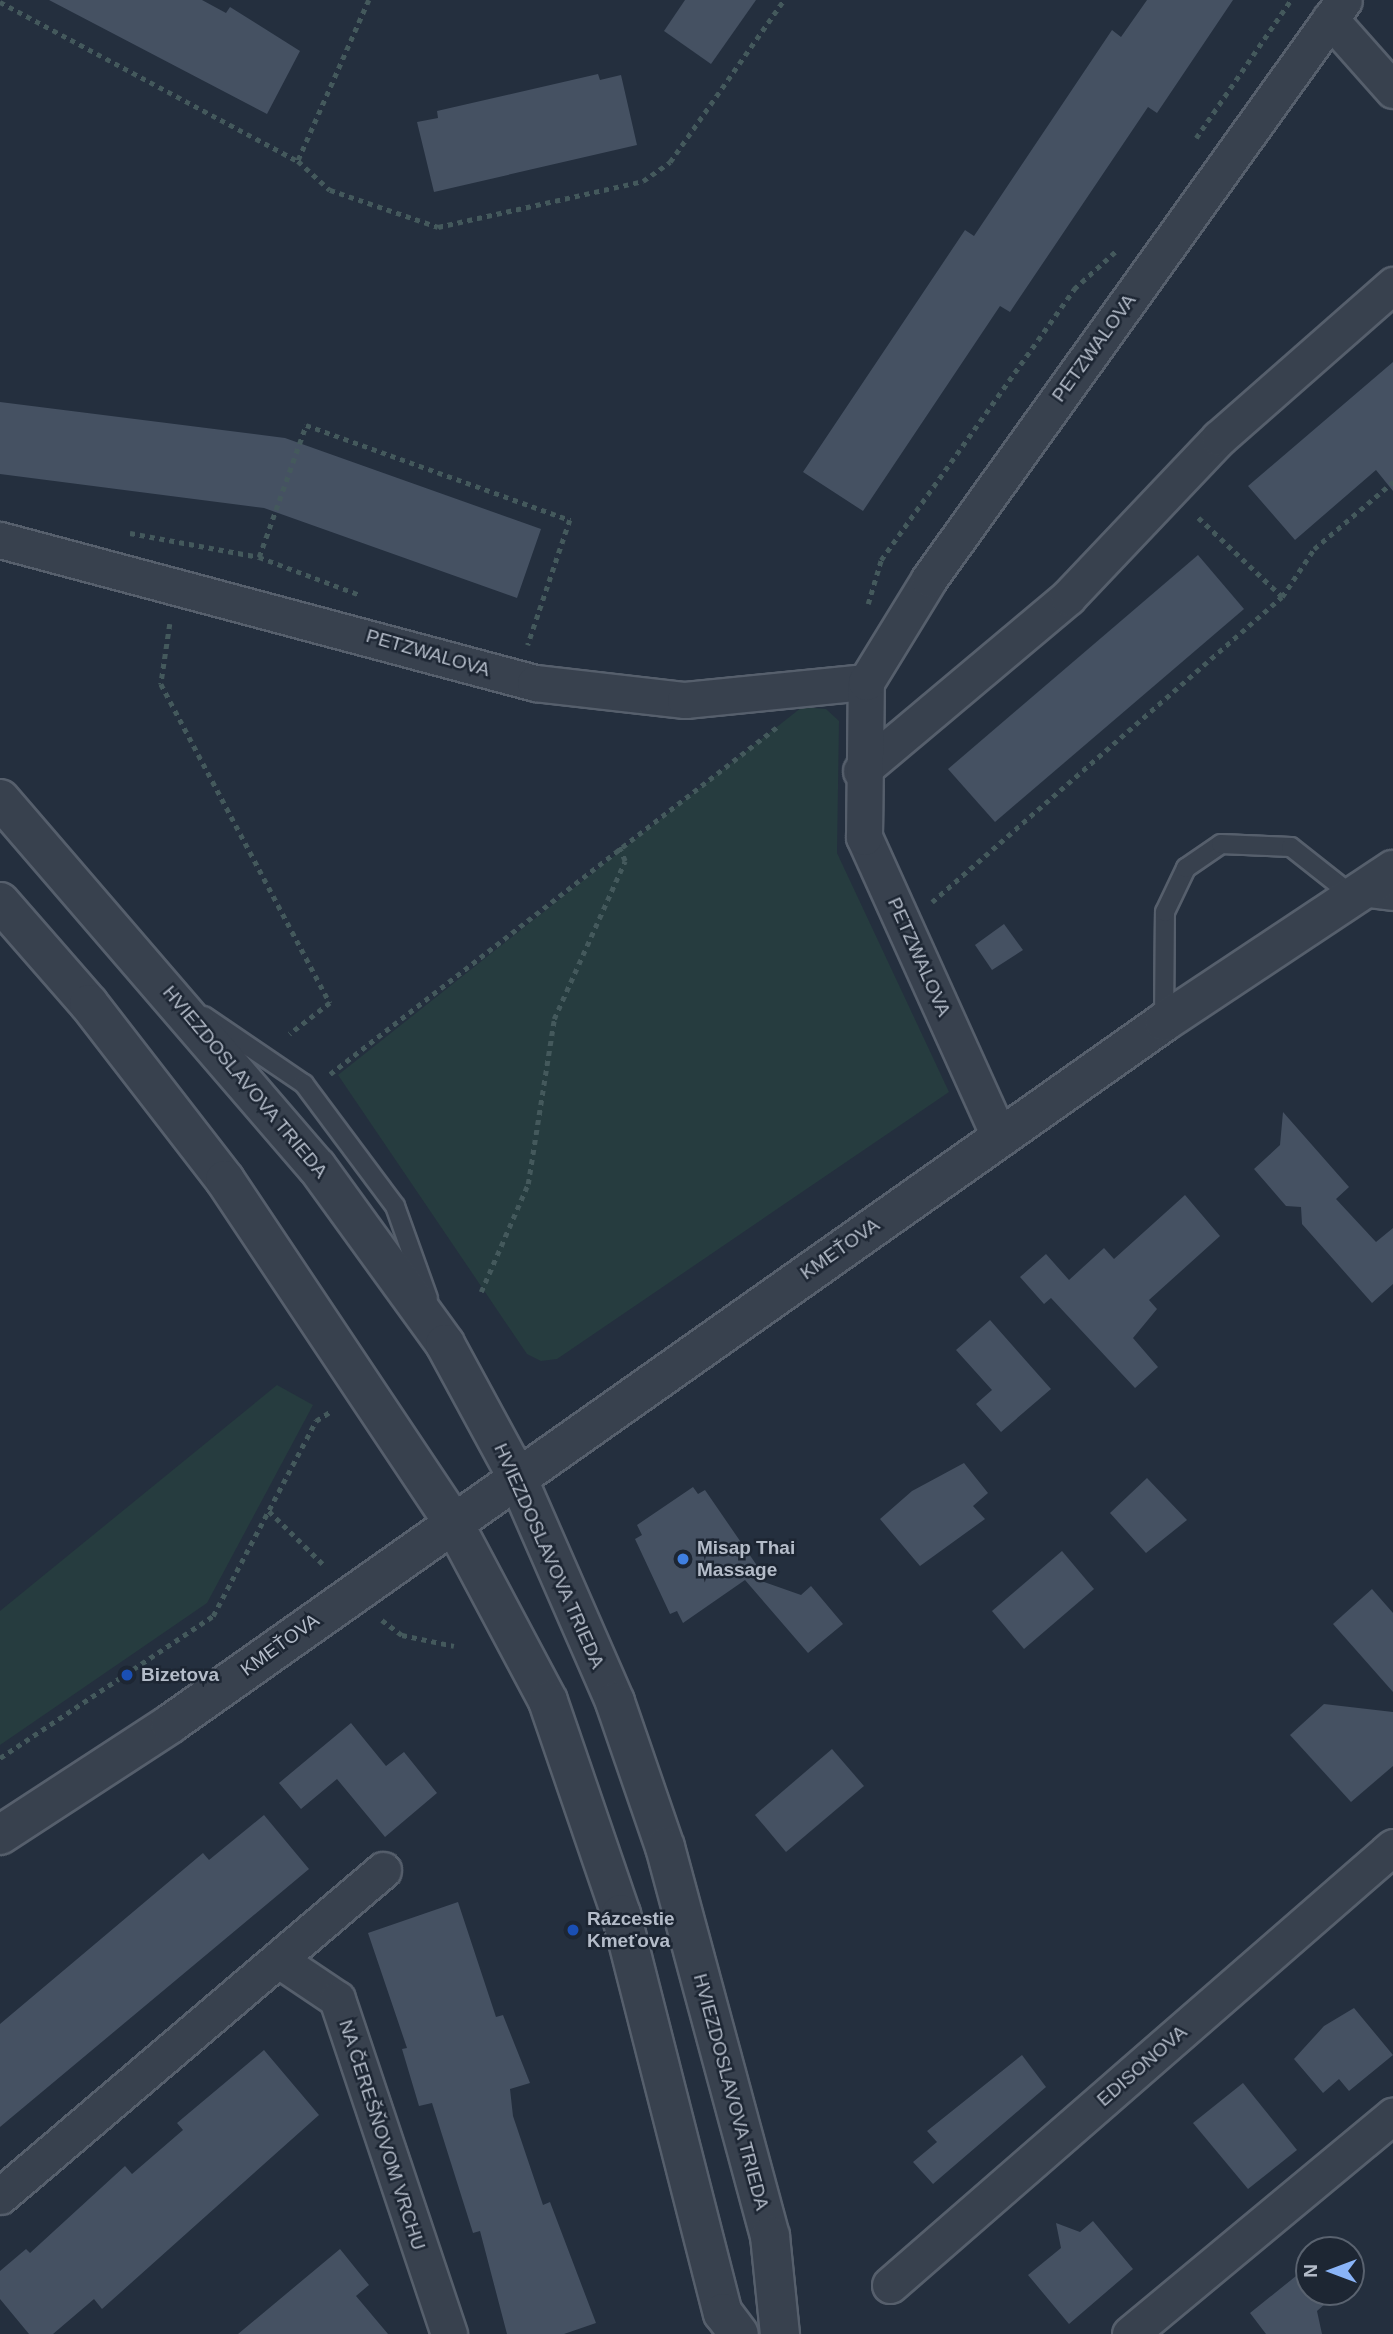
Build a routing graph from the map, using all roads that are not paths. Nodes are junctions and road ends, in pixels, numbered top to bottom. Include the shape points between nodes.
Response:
1 (1337, 10) edge
2 (1393, 90) edge
3 (1393, 285) edge
4 (0, 540) edge
5 (866, 682) junction
6 (861, 771) junction
7 (0, 799) edge
8 (1393, 848) edge
9 (1393, 870) edge
10 (1353, 897) junction
11 (1393, 901) edge
12 (0, 902) edge
13 (1164, 1022) junction
14 (1000, 1138) junction
15 (516, 1475) junction
16 (454, 1524) junction
17 (0, 1835) edge
18 (1393, 1847) edge
19 (383, 1870) dead end
20 (282, 1962) junction
21 (1393, 2116) edge
22 (0, 2196) edge
23 (890, 2286) dead end
24 (449, 2334) edge
25 (739, 2334) edge
26 (780, 2334) edge
27 (1130, 2334) edge

1 - 2 street, PETZWALOVA
1 - 5 street, PETZWALOVA via 929,579
3 - 6 street via 1219,438 1068,597
4 - 5 street, PETZWALOVA via 535,683 685,700
5 - 6 street, PETZWALOVA
6 - 14 street, PETZWALOVA via 864,837
7 - 15 street, HVIEZDOSLAVOVA TRIEDA via 317,1167 445,1345
8 - 10 lane
9 - 10 street, KMEŤOVA
10 - 11 lane
10 - 13 street, KMEŤOVA
10 - 13 lane via 1291,847 1221,844 1186,868 1165,912
12 - 16 street via 89,1004 225,1180
13 - 14 street, KMEŤOVA
14 - 15 street, KMEŤOVA
15 - 16 street, KMEŤOVA
15 - 26 street, HVIEZDOSLAVOVA TRIEDA via 615,1702 665,1847 770,2236
16 - 17 street, KMEŤOVA
16 - 25 street via 548,1701 621,1914 723,2313
18 - 23 street, EDISONOVA
19 - 20 street
20 - 22 street
20 - 24 street, NA ČEREŠŇOVOM VRCHU via 337,1999
21 - 27 street

